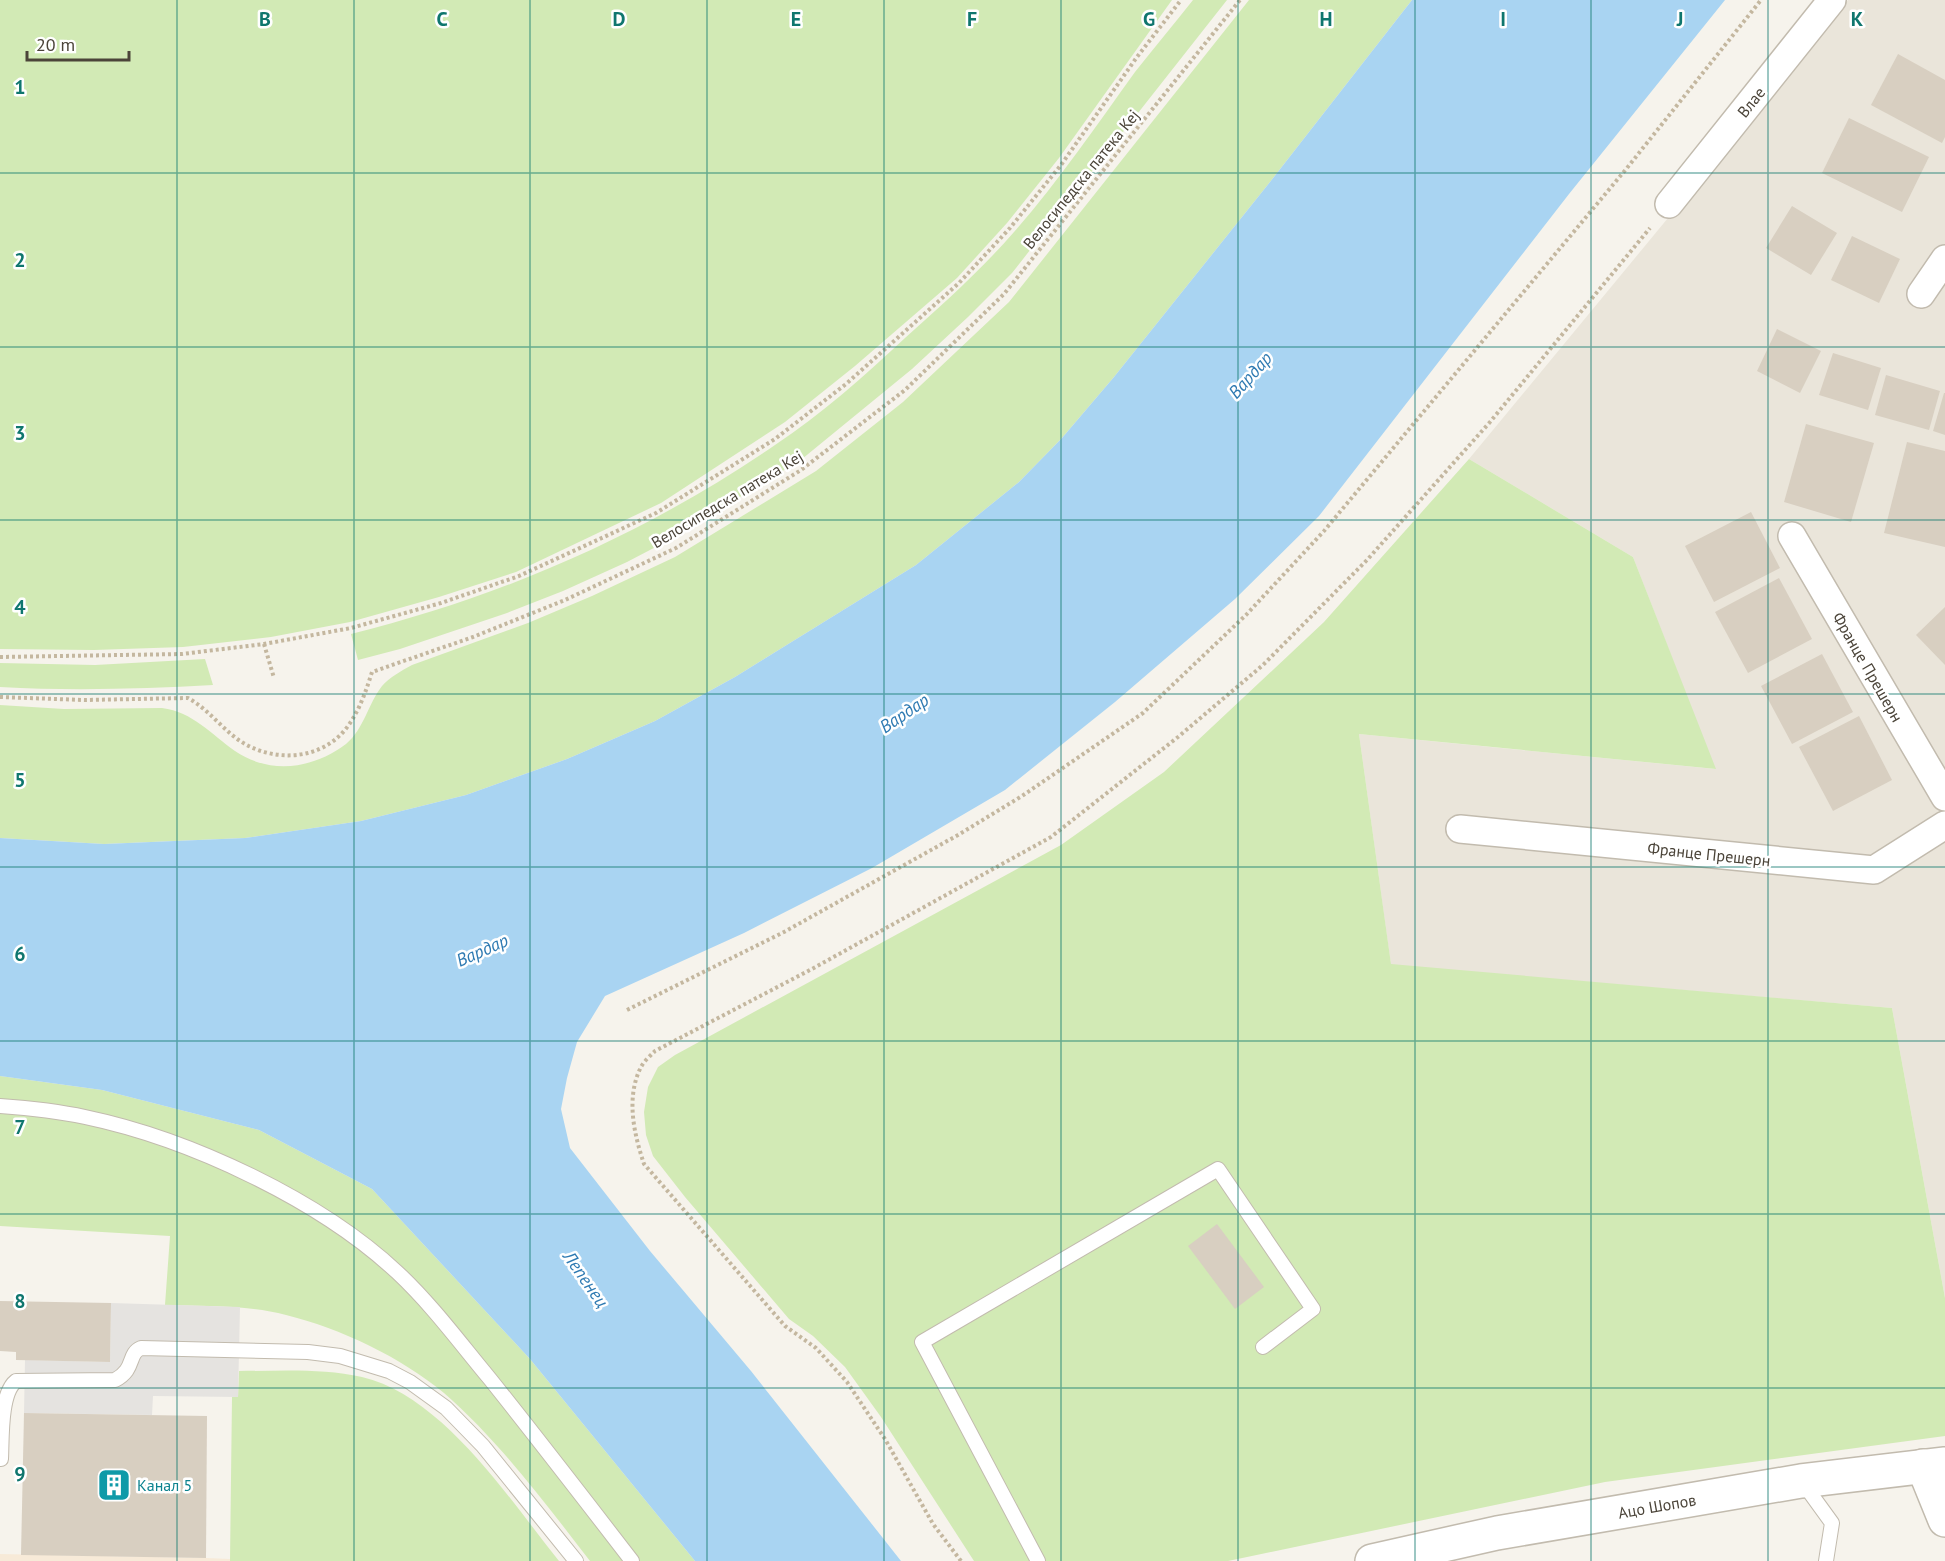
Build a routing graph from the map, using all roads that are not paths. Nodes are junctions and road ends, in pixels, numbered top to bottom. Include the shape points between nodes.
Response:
1 (1832, 0) edge
2 (1669, 204) road end
3 (1945, 259) edge
4 (1921, 294) dead end
5 (1792, 536) dead end
6 (1945, 797) edge
7 (1945, 825) edge
8 (1460, 829) dead end
9 (0, 1106) edge
10 (1263, 1347) dead end
11 (1, 1459) edge
12 (1934, 1465) edge
13 (1801, 1481) junction
14 (1945, 1520) edge
15 (576, 1561) edge
16 (632, 1561) edge
17 (1038, 1561) edge
18 (1372, 1561) edge
19 (1826, 1561) edge

1 - 2 street, Влае
3 - 4 street
5 - 6 street, Франце Прешерн
7 - 8 street, Францe Прешерн via 1874,870
9 - 16 lane via 83,1116 142,1132 253,1177 336,1225 398,1273 434,1312
10 - 17 lane via 1313,1309 1218,1169 922,1342
11 - 15 lane via 6,1397 16,1381 115,1380 127,1371 133,1354 141,1348 340,1356 410,1382 446,1408 483,1446
12 - 13 street, Ацо Шопов
12 - 14 street
13 - 18 street, Ацо Шопов via 1497,1533
13 - 19 lane via 1832,1523

